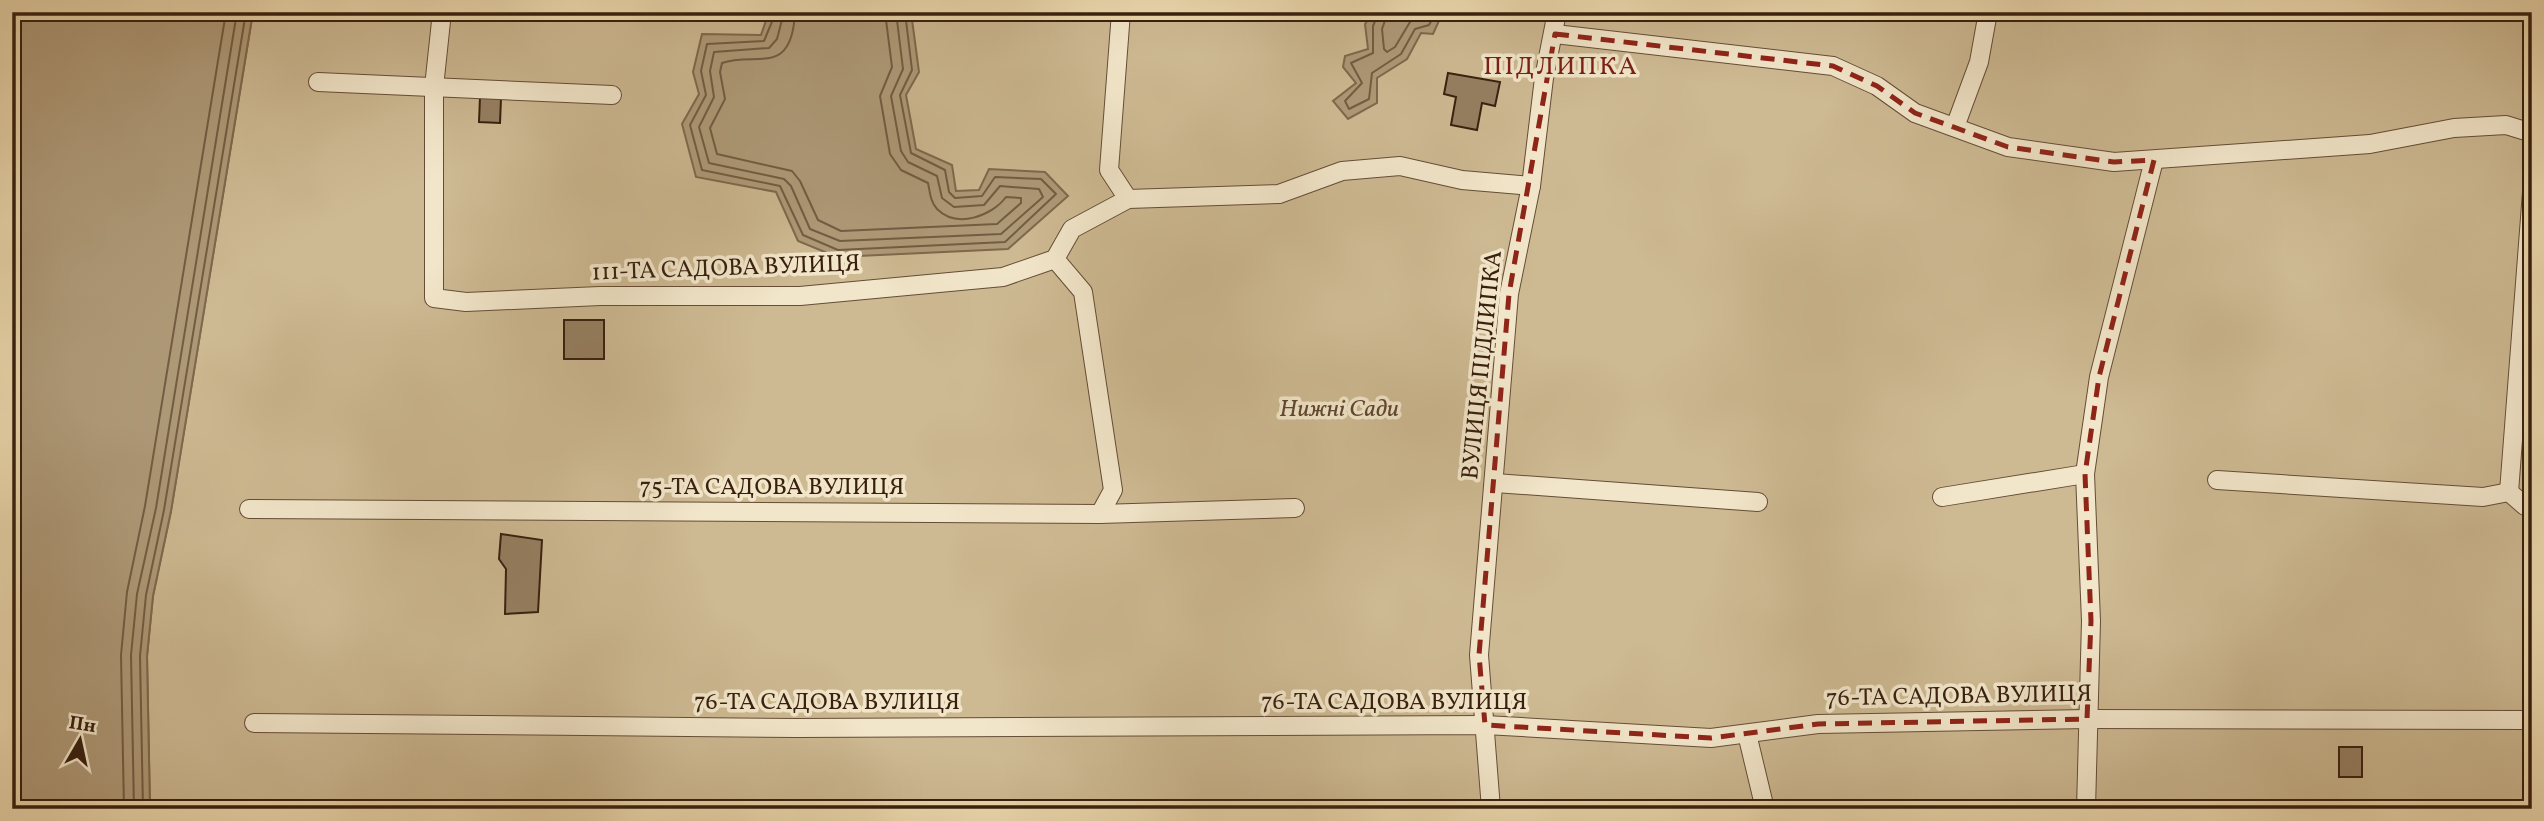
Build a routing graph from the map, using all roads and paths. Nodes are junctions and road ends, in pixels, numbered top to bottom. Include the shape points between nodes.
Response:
1 (442, 12) edge
2 (1121, 12) edge
3 (1557, 12) edge
4 (1988, 12) edge
5 (1555, 34) junction
6 (317, 82) dead end
7 (434, 87) junction
8 (612, 95) dead end
9 (1955, 127) junction
10 (2532, 132) edge
11 (2154, 160) junction
12 (1531, 186) junction
13 (2532, 192) edge
14 (1128, 200) junction
15 (1055, 259) junction
16 (2085, 474) junction
17 (2217, 480) dead end
18 (1495, 483) junction
19 (2509, 492) junction
20 (1942, 497) dead end
21 (1758, 502) dead end
22 (2532, 506) edge
23 (1295, 508) dead end
24 (249, 509) dead end
25 (1100, 514) junction
26 (2087, 719) junction
27 (2532, 720) edge
28 (254, 723) dead end
29 (1485, 725) junction
30 (1747, 734) junction
31 (1491, 809) edge
32 (1765, 809) edge
33 (2086, 809) edge

1 - 7 street
2 - 14 street via 1109,170
3 - 5 street, ВУЛИЦЯ ПІДЛИПКА
4 - 9 street via 1979,62
5 - 9 street via 1833,66 1877,86 1914,113
5 - 12 street, ВУЛИЦЯ ПІДЛИПКА via 1544,78
6 - 7 street
7 - 8 street
7 - 15 street, 111-ТА САДОВА ВУЛИЦЯ via 434,298 466,302 600,296 800,296 1003,277
9 - 11 street via 2008,147 2114,162
10 - 11 street via 2506,125 2454,128 2370,144
11 - 16 street via 2099,377
12 - 14 street via 1462,180 1400,166 1342,171 1279,194
12 - 18 street, ВУЛИЦЯ ПІДЛИПКА via 1509,294
13 - 19 street
14 - 15 street via 1072,229
15 - 25 street via 1083,292 1113,490
16 - 20 street
16 - 26 street via 2091,621
17 - 19 street via 2483,497
18 - 21 street
18 - 29 street, ВУЛИЦЯ ПІДЛИПКА via 1479,655
19 - 22 street via 2525,506
23 - 25 street, 75-ТА САДОВА ВУЛИЦЯ
24 - 25 street, 75-ТА САДОВА ВУЛИЦЯ
26 - 27 street, 76-ТА САДОВА ВУЛИЦЯ
26 - 30 street, 76-ТА САДОВА ВУЛИЦЯ via 1818,724
26 - 33 street
28 - 29 street, 76-ТА САДОВА ВУЛИЦЯ via 797,728
29 - 30 street, 76-ТА САДОВА ВУЛИЦЯ via 1711,738
29 - 31 street, ВУЛИЦЯ ПІДЛИПКА
30 - 32 street

